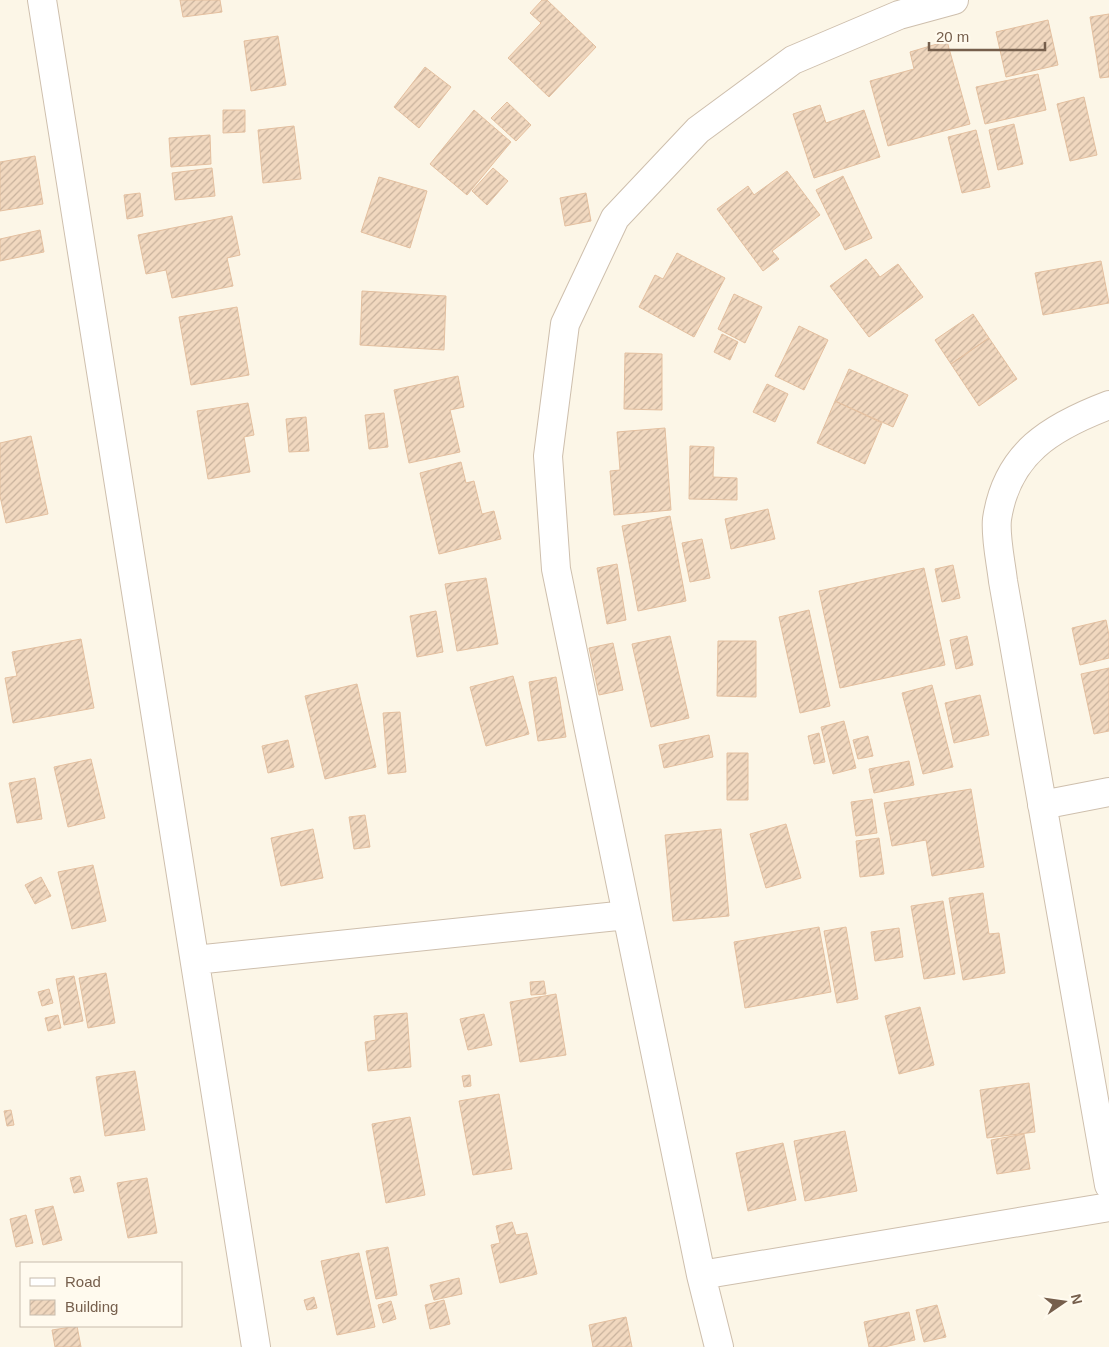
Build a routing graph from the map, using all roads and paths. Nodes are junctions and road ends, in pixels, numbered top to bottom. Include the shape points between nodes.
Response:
1 (42, 0) edge
2 (954, 0) edge
3 (1109, 405) edge
4 (1109, 792) edge
5 (1042, 805) junction
6 (627, 915) junction
7 (195, 960) junction
8 (1109, 1185) edge
9 (1109, 1207) edge
10 (701, 1275) junction
11 (256, 1347) edge
12 (719, 1347) edge

1 - 7 street
2 - 6 street via 899,14 793,60 698,130 615,218 565,324 548,456 556,568
3 - 5 street via 1075,418 1036,442 1007,482 997,521 1003,581
4 - 5 street
5 - 8 street
6 - 7 street
6 - 10 street
7 - 11 street
9 - 10 street
10 - 12 street

